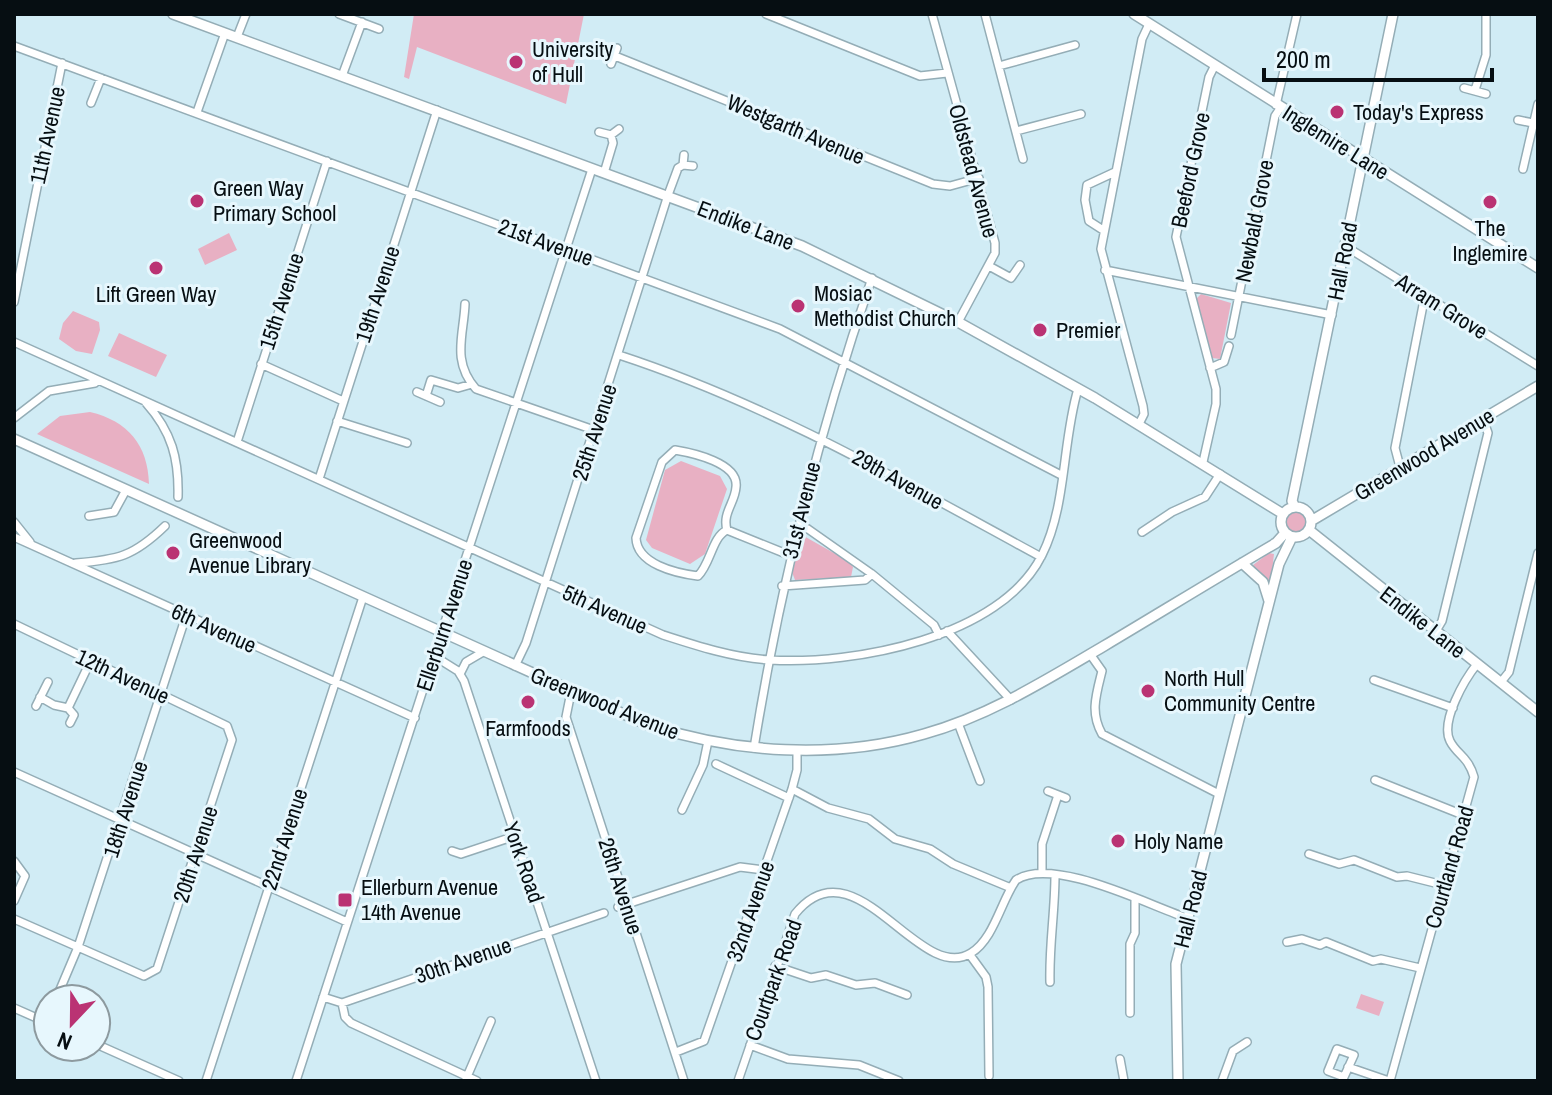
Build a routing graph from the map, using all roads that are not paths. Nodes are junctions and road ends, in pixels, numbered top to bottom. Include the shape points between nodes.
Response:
1 (173, 14) edge
2 (246, 14) edge
3 (339, 14) edge
4 (766, 14) edge
5 (932, 14) edge
6 (985, 14) edge
7 (1134, 14) edge
8 (1297, 14) edge
9 (1393, 14) edge
10 (1486, 14) edge
11 (362, 22) junction
12 (1149, 24) junction
13 (379, 29) dead end
14 (225, 33) junction
15 (237, 37) junction
16 (1075, 45) dead end
17 (14, 46) edge
18 (614, 56) dead end
19 (62, 63) junction
20 (1215, 65) junction
21 (999, 66) junction
22 (947, 73) junction
23 (342, 76) junction
24 (101, 78) junction
25 (1464, 88) dead end
26 (1475, 90) junction
27 (1486, 94) dead end
28 (91, 103) dead end
29 (1538, 104) edge
30 (1278, 106) junction
31 (437, 110) junction
32 (197, 112) junction
33 (1078, 117) dead end
34 (1518, 120) dead end
35 (1533, 123) junction
36 (619, 129) dead end
37 (1016, 131) junction
38 (599, 132) dead end
39 (611, 135) junction
40 (1363, 157) junction
41 (1023, 159) dead end
42 (327, 161) junction
43 (693, 166) dead end
44 (592, 169) junction
45 (1523, 169) dead end
46 (1115, 172) junction
47 (604, 173) junction
48 (979, 178) junction
49 (410, 192) junction
50 (668, 195) junction
51 (1103, 230) junction
52 (1345, 246) junction
53 (565, 249) junction
54 (18, 253) edge
55 (1020, 265) dead end
56 (989, 266) junction
57 (1538, 268) edge
58 (1105, 270) junction
59 (644, 278) junction
60 (872, 278) junction
61 (1186, 285) junction
62 (1425, 295) junction
63 (1239, 296) junction
64 (14, 302) edge
65 (465, 304) dead end
66 (1332, 315) junction
67 (958, 322) junction
68 (1231, 335) dead end
69 (14, 342) edge
70 (1229, 346) dead end
71 (619, 355) junction
72 (843, 362) junction
73 (261, 364) junction
74 (66, 366) junction
75 (1538, 366) edge
76 (1210, 368) junction
77 (97, 380) junction
78 (472, 384) junction
79 (1538, 386) edge
80 (64, 387) junction
81 (1078, 389) junction
82 (417, 392) dead end
83 (426, 396) junction
84 (142, 398) junction
85 (343, 401) junction
86 (440, 402) dead end
87 (516, 403) junction
88 (177, 414) junction
89 (14, 418) edge
90 (1483, 419) junction
91 (337, 421) junction
92 (1139, 424) junction
93 (165, 429) junction
94 (594, 430) junction
95 (819, 436) junction
96 (14, 439) edge
97 (237, 442) junction
98 (407, 443) dead end
99 (1203, 462) junction
100 (1400, 467) junction
101 (1220, 474) junction
102 (1061, 475) junction
103 (319, 479) junction
104 (126, 490) junction
105 (178, 497) dead end
106 (1295, 507) junction
107 (1283, 514) junction
108 (89, 516) dead end
109 (14, 522) edge
110 (165, 526) dead end
111 (1310, 526) junction
112 (797, 527) junction
113 (727, 530) junction
114 (1142, 532) dead end
115 (1288, 535) junction
116 (14, 537) edge
117 (32, 545) junction
118 (470, 547) junction
119 (1538, 553) edge
120 (789, 555) junction
121 (1041, 557) junction
122 (109, 561) junction
123 (74, 563) junction
124 (1242, 563) junction
125 (872, 574) junction
126 (110, 579) junction
127 (544, 582) junction
128 (782, 586) junction
129 (363, 597) junction
130 (1269, 601) junction
131 (186, 616) junction
132 (14, 624) edge
133 (1436, 631) junction
134 (442, 633) junction
135 (943, 633) junction
136 (483, 652) junction
137 (1090, 654) junction
138 (434, 656) junction
139 (91, 660) junction
140 (768, 660) junction
141 (1477, 664) junction
142 (515, 666) junction
143 (460, 674) junction
144 (1374, 680) dead end
145 (336, 681) junction
146 (48, 682) dead end
147 (1501, 682) junction
148 (571, 692) junction
149 (163, 694) junction
150 (40, 697) junction
151 (1011, 700) junction
152 (36, 706) dead end
153 (68, 708) junction
154 (1453, 708) junction
155 (1538, 712) edge
156 (415, 718) junction
157 (70, 723) dead end
158 (958, 723) junction
159 (231, 730) joint
160 (708, 741) junction
161 (754, 748) junction
162 (797, 750) junction
163 (721, 764) dead end
164 (14, 772) edge
165 (1375, 780) dead end
166 (980, 781) dead end
167 (1048, 791) dead end
168 (790, 794) junction
169 (1219, 794) junction
170 (682, 810) dead end
171 (1463, 815) junction
172 (121, 820) junction
173 (515, 836) junction
174 (452, 851) dead end
175 (195, 854) junction
176 (1309, 854) dead end
177 (14, 861) edge
178 (764, 870) junction
179 (1042, 872) junction
180 (1055, 875) junction
181 (1443, 885) junction
182 (268, 886) junction
183 (1011, 888) junction
184 (1135, 899) junction
185 (14, 901) edge
186 (627, 904) junction
187 (618, 907) dead end
188 (604, 913) dead end
189 (1187, 918) junction
190 (14, 919) edge
191 (347, 922) junction
192 (548, 931) junction
193 (1287, 942) dead end
194 (78, 947) junction
195 (970, 955) junction
196 (775, 966) junction
197 (1420, 968) junction
198 (1050, 982) dead end
199 (63, 983) edge
200 (907, 995) dead end
201 (323, 997) junction
202 (342, 1003) junction
203 (1130, 1013) dead end
204 (491, 1021) dead end
205 (1247, 1042) dead end
206 (750, 1045) junction
207 (112, 1051) edge
208 (676, 1052) junction
209 (1120, 1059) dead end
210 (1348, 1067) dead end
211 (989, 1076) dead end
212 (466, 1079) edge
213 (179, 1081) edge
214 (206, 1081) edge
215 (296, 1081) edge
216 (477, 1081) edge
217 (596, 1081) edge
218 (684, 1081) edge
219 (738, 1081) edge
220 (899, 1081) edge
221 (1124, 1081) edge
222 (1178, 1081) edge
223 (1222, 1081) edge
224 (1389, 1081) edge

1 - 14 street, Endike Lane
2 - 15 street
3 - 11 street
4 - 22 street via 920,76
5 - 22 street, Oldstead Avenue
6 - 21 street
7 - 12 street, Inglemire Lane
8 - 30 street, Newbald Grove
9 - 40 street, Hall Road
10 - 26 street via 1486,55
11 - 13 street
11 - 23 street
12 - 20 street, Inglemire Lane
12 - 46 street
14 - 15 street, Endike Lane
14 - 32 street
15 - 23 street, Endike Lane
16 - 21 street
17 - 19 street, 21st Avenue
18 - 48 street, Westgarth Avenue via 933,184 950,186
19 - 24 street, 21st Avenue
19 - 54 street, 11th Avenue
20 - 30 street, Inglemire Lane
20 - 61 street, Beeford Grove via 1176,237
21 - 37 street
22 - 48 street, Oldstead Avenue
23 - 31 street, Endike Lane
24 - 28 street
24 - 32 street, 21st Avenue
25 - 26 street
26 - 27 street
29 - 35 street
30 - 40 street, Inglemire Lane
30 - 63 street, Newbald Grove
31 - 44 street, Endike Lane
31 - 49 street, 19th Avenue
32 - 42 street, 21st Avenue
33 - 37 street
34 - 35 street
35 - 45 street
36 - 39 street
37 - 41 street
38 - 39 street
39 - 47 street
40 - 52 street, Hall Road
40 - 57 street, Inglemire Lane
42 - 49 street, 21st Avenue
42 - 73 street, 15th Avenue
43 - 50 street, 25th Avenue via 684,160
44 - 47 street, Endike Lane
44 - 53 street, Ellerburn Avenue
46 - 51 street
46 - 51 street via 1087,185 1089,221
47 - 50 street, Endike Lane
48 - 56 street, Oldstead Avenue via 995,243
49 - 53 street, 21st Avenue
49 - 85 street, 19th Avenue
50 - 59 street, 25th Avenue
50 - 60 street, Endike Lane
51 - 58 street
52 - 62 street, Arram Grove
52 - 66 street, Hall Road
53 - 59 street, 21st Avenue
53 - 87 street, Ellerburn Avenue
54 - 64 street, 11th Avenue
55 - 56 street via 1011,278
56 - 67 street, Oldstead Avenue
58 - 61 street
58 - 92 street via 1143,406
59 - 71 street, 25th Avenue
59 - 72 street, 21st Avenue via 780,329
60 - 67 street, Endike Lane
60 - 72 street, 31st Avenue
61 - 63 street
61 - 76 street, Beeford Grove
62 - 75 street, Arram Grove
62 - 100 street via 1395,448
63 - 66 street
63 - 68 street, Newbald Grove
65 - 78 street via 458,342
66 - 106 street, Hall Road via 1292,501
67 - 81 street, Endike Lane
69 - 74 street, 5th Avenue
70 - 76 street via 1224,362
71 - 94 street, 25th Avenue
71 - 95 street, 29th Avenue via 680,375
72 - 95 street, 31st Avenue
72 - 102 street, 21st Avenue
73 - 85 street
73 - 97 street, 15th Avenue
74 - 77 street, 5th Avenue
74 - 80 street
76 - 99 street via 1216,404
77 - 80 street
77 - 84 street, 5th Avenue
78 - 83 street via 458,388 431,380
78 - 87 street
79 - 90 street, Greenwood Avenue
80 - 89 street via 33,400
81 - 92 street, Endike Lane
81 - 102 street, 5th Avenue
82 - 83 street
83 - 86 street
84 - 88 street, 5th Avenue
84 - 93 street
85 - 91 street, 19th Avenue
87 - 94 street
87 - 118 street, Ellerburn Avenue
88 - 93 street
88 - 97 street, 5th Avenue
90 - 100 street, Greenwood Avenue
90 - 133 street via 1488,433
91 - 98 street
91 - 103 street, 19th Avenue
92 - 99 street, Endike Lane
93 - 105 street via 179,464
94 - 127 street, 25th Avenue
95 - 112 street, 31st Avenue
95 - 121 street, 29th Avenue
96 - 104 street, Greenwood Avenue
97 - 103 street, 5th Avenue
99 - 101 street, Endike Lane
100 - 111 street, Greenwood Avenue
101 - 107 street, Endike Lane
101 - 114 street via 1205,497
102 - 121 street, 5th Avenue
103 - 118 street, 5th Avenue
104 - 108 street via 114,512
104 - 129 street, Greenwood Avenue
106 - 107 street
106 - 111 street via 1308,514
107 - 115 street
109 - 117 street
110 - 122 street via 144,547
111 - 115 street
111 - 133 street, Endike Lane
112 - 120 street, 31st Avenue
112 - 125 street via 808,529
113 - 113 street via 698,576 643,557 637,549 658,473 670,452 686,452 735,475
113 - 120 street
115 - 124 street, Greenwood Avenue
115 - 130 street, Hall Road
116 - 117 street, 6th Avenue
117 - 123 street, 6th Avenue
118 - 127 street, 5th Avenue
118 - 134 street, Ellerburn Avenue
119 - 147 street via 1509,672
120 - 128 street, 31st Avenue
121 - 135 street, 5th Avenue via 989,610
122 - 123 street
122 - 126 street
123 - 126 street, 6th Avenue
124 - 130 street via 1263,582
124 - 137 street, Greenwood Avenue
125 - 128 street via 865,580
125 - 135 street
126 - 131 street, 6th Avenue
127 - 140 street, 5th Avenue via 663,635
127 - 142 street, 25th Avenue
128 - 140 street, 31st Avenue
129 - 134 street, Greenwood Avenue
129 - 145 street, 22nd Avenue
130 - 169 street, Hall Road
131 - 145 street, 6th Avenue
131 - 149 street, 18th Avenue
132 - 139 street, 12th Avenue
133 - 141 street, Endike Lane
134 - 136 street, Greenwood Avenue
134 - 138 street, Ellerburn Avenue
135 - 140 street, 5th Avenue via 870,654
135 - 151 street
136 - 142 street, Greenwood Avenue
136 - 143 street via 466,662
137 - 151 street, Greenwood Avenue
137 - 169 street via 1102,671 1094,706 1102,734
138 - 143 street
138 - 156 street, Ellerburn Avenue
139 - 149 street, 12th Avenue
139 - 153 street
140 - 161 street, 31st Avenue
141 - 147 street, Endike Lane
141 - 154 street, Courtland Road via 1463,681
142 - 148 street, Greenwood Avenue
143 - 173 street, York Road
144 - 154 street
145 - 156 street, 6th Avenue
145 - 182 street, 22nd Avenue
146 - 150 street
147 - 155 street, Endike Lane
148 - 160 street, Greenwood Avenue via 648,725
148 - 186 street, 26th Avenue via 566,717
149 - 159 street, 12th Avenue
149 - 172 street, 18th Avenue
150 - 152 street
150 - 153 street
151 - 158 street, Greenwood Avenue
153 - 157 street via 74,715
154 - 171 street, Courtland Road via 1450,741 1469,760 1474,777
156 - 191 street, Ellerburn Avenue
158 - 162 street, Greenwood Avenue via 872,745
158 - 166 street
159 - 175 street, 20th Avenue
160 - 161 street, Greenwood Avenue
160 - 170 street
161 - 162 street, Greenwood Avenue
162 - 168 street, 32nd Avenue
163 - 168 street
164 - 172 street
165 - 171 street
167 - 179 street via 1062,796 1042,844
168 - 178 street, 32nd Avenue
168 - 183 street via 869,819 895,839 930,849
169 - 189 street, Hall Road
171 - 181 street, Courtland Road
172 - 175 street
172 - 194 street, 18th Avenue
173 - 174 street via 461,854
173 - 192 street, York Road
175 - 182 street
175 - 194 street, 20th Avenue via 152,975
176 - 181 street via 1339,864 1354,860 1397,877
177 - 185 street via 25,876
178 - 186 street via 740,867
178 - 208 street, 32nd Avenue via 704,1041
179 - 180 street
179 - 183 street via 1023,876
180 - 184 street
180 - 198 street
181 - 197 street, Courtland Road
182 - 191 street
182 - 214 street, 22nd Avenue
183 - 195 street
184 - 189 street
184 - 203 street
186 - 187 street
186 - 208 street, 26th Avenue
188 - 192 street, 30th Avenue
189 - 222 street, Hall Road via 1176,964
190 - 194 street
191 - 201 street, Ellerburn Avenue
192 - 202 street, 30th Avenue
192 - 217 street, York Road
193 - 197 street via 1326,942 1373,961
194 - 199 street, 18th Avenue
195 - 196 street, Courtpark Road via 943,956 848,894 824,893 795,914
195 - 211 street via 988,987
196 - 200 street via 811,978 826,975 856,985 875,983
196 - 206 street, Courtpark Road
197 - 224 street, Courtland Road
201 - 202 street
201 - 215 street, Ellerburn Avenue
202 - 212 street via 351,1023
204 - 212 street
205 - 223 street via 1233,1051
206 - 219 street, Courtpark Road
206 - 220 street via 788,1059 859,1065
207 - 213 street
208 - 218 street, 26th Avenue
209 - 221 street
210 - 224 street
212 - 216 street

